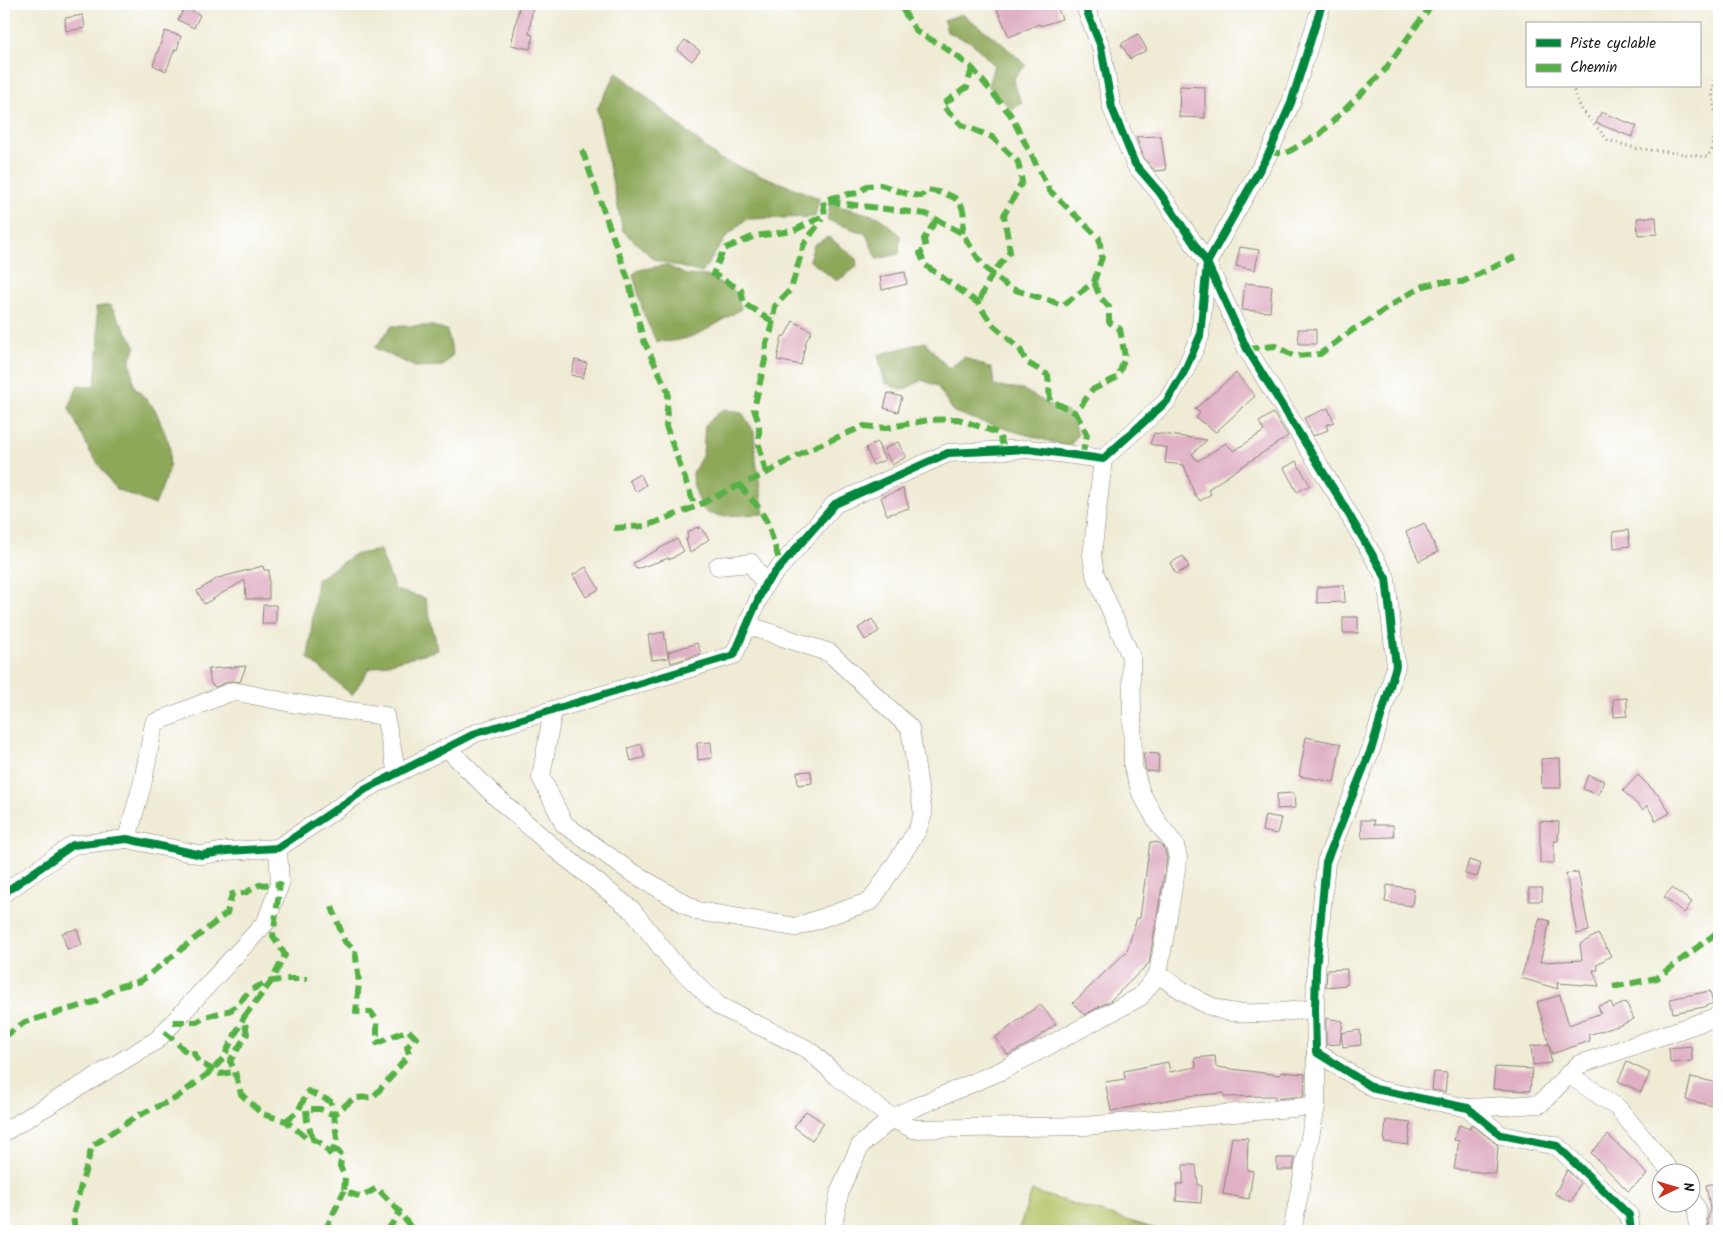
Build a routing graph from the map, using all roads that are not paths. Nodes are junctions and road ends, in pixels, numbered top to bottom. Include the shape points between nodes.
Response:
1 (1084, 4) edge
2 (1322, 4) edge
3 (1207, 263) junction
4 (1103, 459) junction
5 (718, 566) dead end
6 (766, 584) junction
7 (748, 624) junction
8 (553, 710) junction
9 (447, 748) junction
10 (397, 773) junction
11 (127, 839) junction
12 (278, 848) junction
13 (4, 893) edge
14 (1158, 974) junction
15 (1315, 1009) junction
16 (1719, 1016) edge
17 (1316, 1052) junction
18 (1568, 1074) junction
19 (1316, 1106) junction
20 (1468, 1108) junction
21 (892, 1118) junction
22 (4, 1132) edge
23 (1663, 1162) edge
24 (1697, 1212) edge
25 (832, 1231) edge
26 (1292, 1231) edge
27 (1631, 1231) edge
28 (1698, 1231) edge

1 - 3 street via 1101,47 1112,108 1134,164 1160,193
2 - 3 street via 1291,104 1270,153
3 - 4 street via 1200,336 1184,372 1166,401
3 - 15 street via 1247,349 1386,578 1396,666 1372,747 1326,862
4 - 6 street via 1028,449 948,453 835,504
4 - 14 street via 1092,556 1095,574 1131,657 1133,766 1142,793 1175,845 1178,858
5 - 6 street via 751,563
6 - 7 street
7 - 8 street via 734,655
7 - 8 street via 830,653 910,728 923,814 917,831 870,901 796,927 697,911 628,870 564,824 541,777
8 - 9 street via 476,733
9 - 10 street
9 - 21 street via 517,816 632,910 672,961 718,1006 809,1050 838,1077
10 - 11 street via 385,716 233,691 154,723
10 - 12 street via 366,789
11 - 12 street via 202,855 227,850
11 - 13 street via 73,845
12 - 22 street via 280,884 266,922 157,1040
14 - 15 street via 1216,1009 1248,1014
14 - 21 street via 1140,998 1001,1071
15 - 17 street
16 - 18 street via 1578,1064
17 - 19 street
17 - 20 street via 1375,1089
18 - 20 street via 1540,1104
18 - 23 street via 1618,1108
19 - 21 street via 1086,1126 922,1129
19 - 26 street
20 - 27 street via 1502,1135 1557,1146 1629,1216
21 - 25 street via 860,1146 840,1190
24 - 28 street

